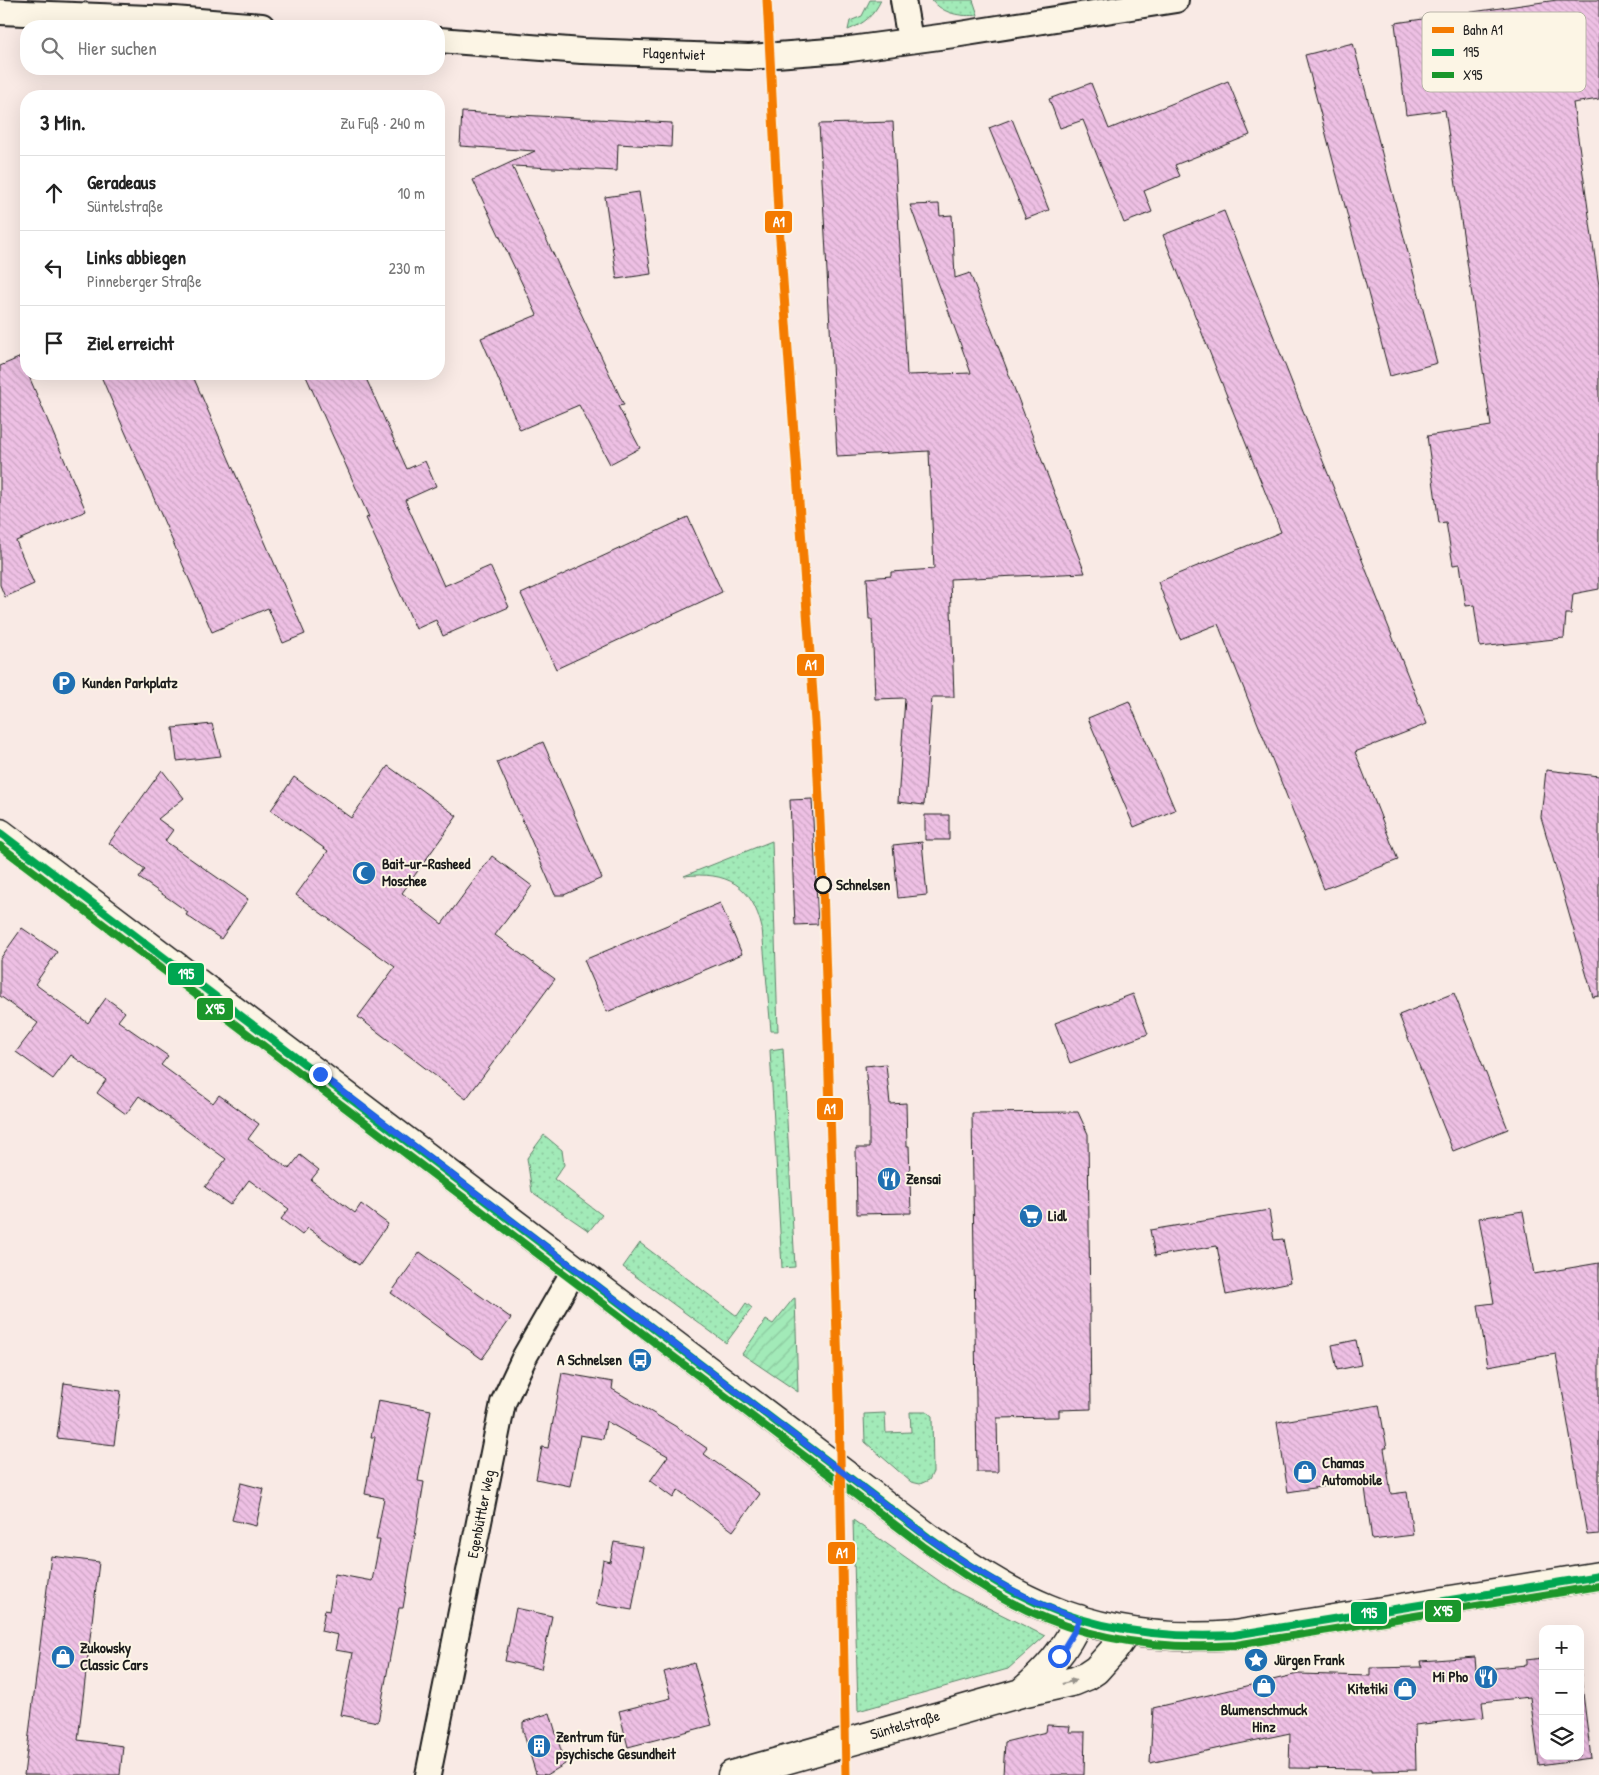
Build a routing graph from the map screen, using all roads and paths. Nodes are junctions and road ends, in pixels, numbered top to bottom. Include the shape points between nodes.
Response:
1 (903, 0) edge
2 (1176, 0) edge
3 (173, 10) edge
4 (0, 12) edge
5 (229, 20) edge
6 (445, 40) edge
7 (910, 40) junction
8 (0, 833) edge
9 (576, 1269) junction
10 (1599, 1576) edge
11 (1079, 1619) junction
12 (1127, 1631) junction
13 (1021, 1693) junction
14 (428, 1775) edge
15 (732, 1775) edge

1 - 7 street
2 - 7 street, Flagentwiet
3 - 4 street
3 - 5 street
6 - 7 street, Flagentwiet via 582,51 749,57 843,50
8 - 9 main road
9 - 11 main road via 956,1557 1021,1596
9 - 14 street, Egenbüttler Weg via 525,1356 503,1403
10 - 12 main road via 1234,1635 1174,1636
11 - 12 main road
11 - 13 main road, Süntelstraße via 1053,1663
13 -> 12 main road, Süntelstraße via 1087,1676 1113,1651
13 - 15 main road, Süntelstraße

